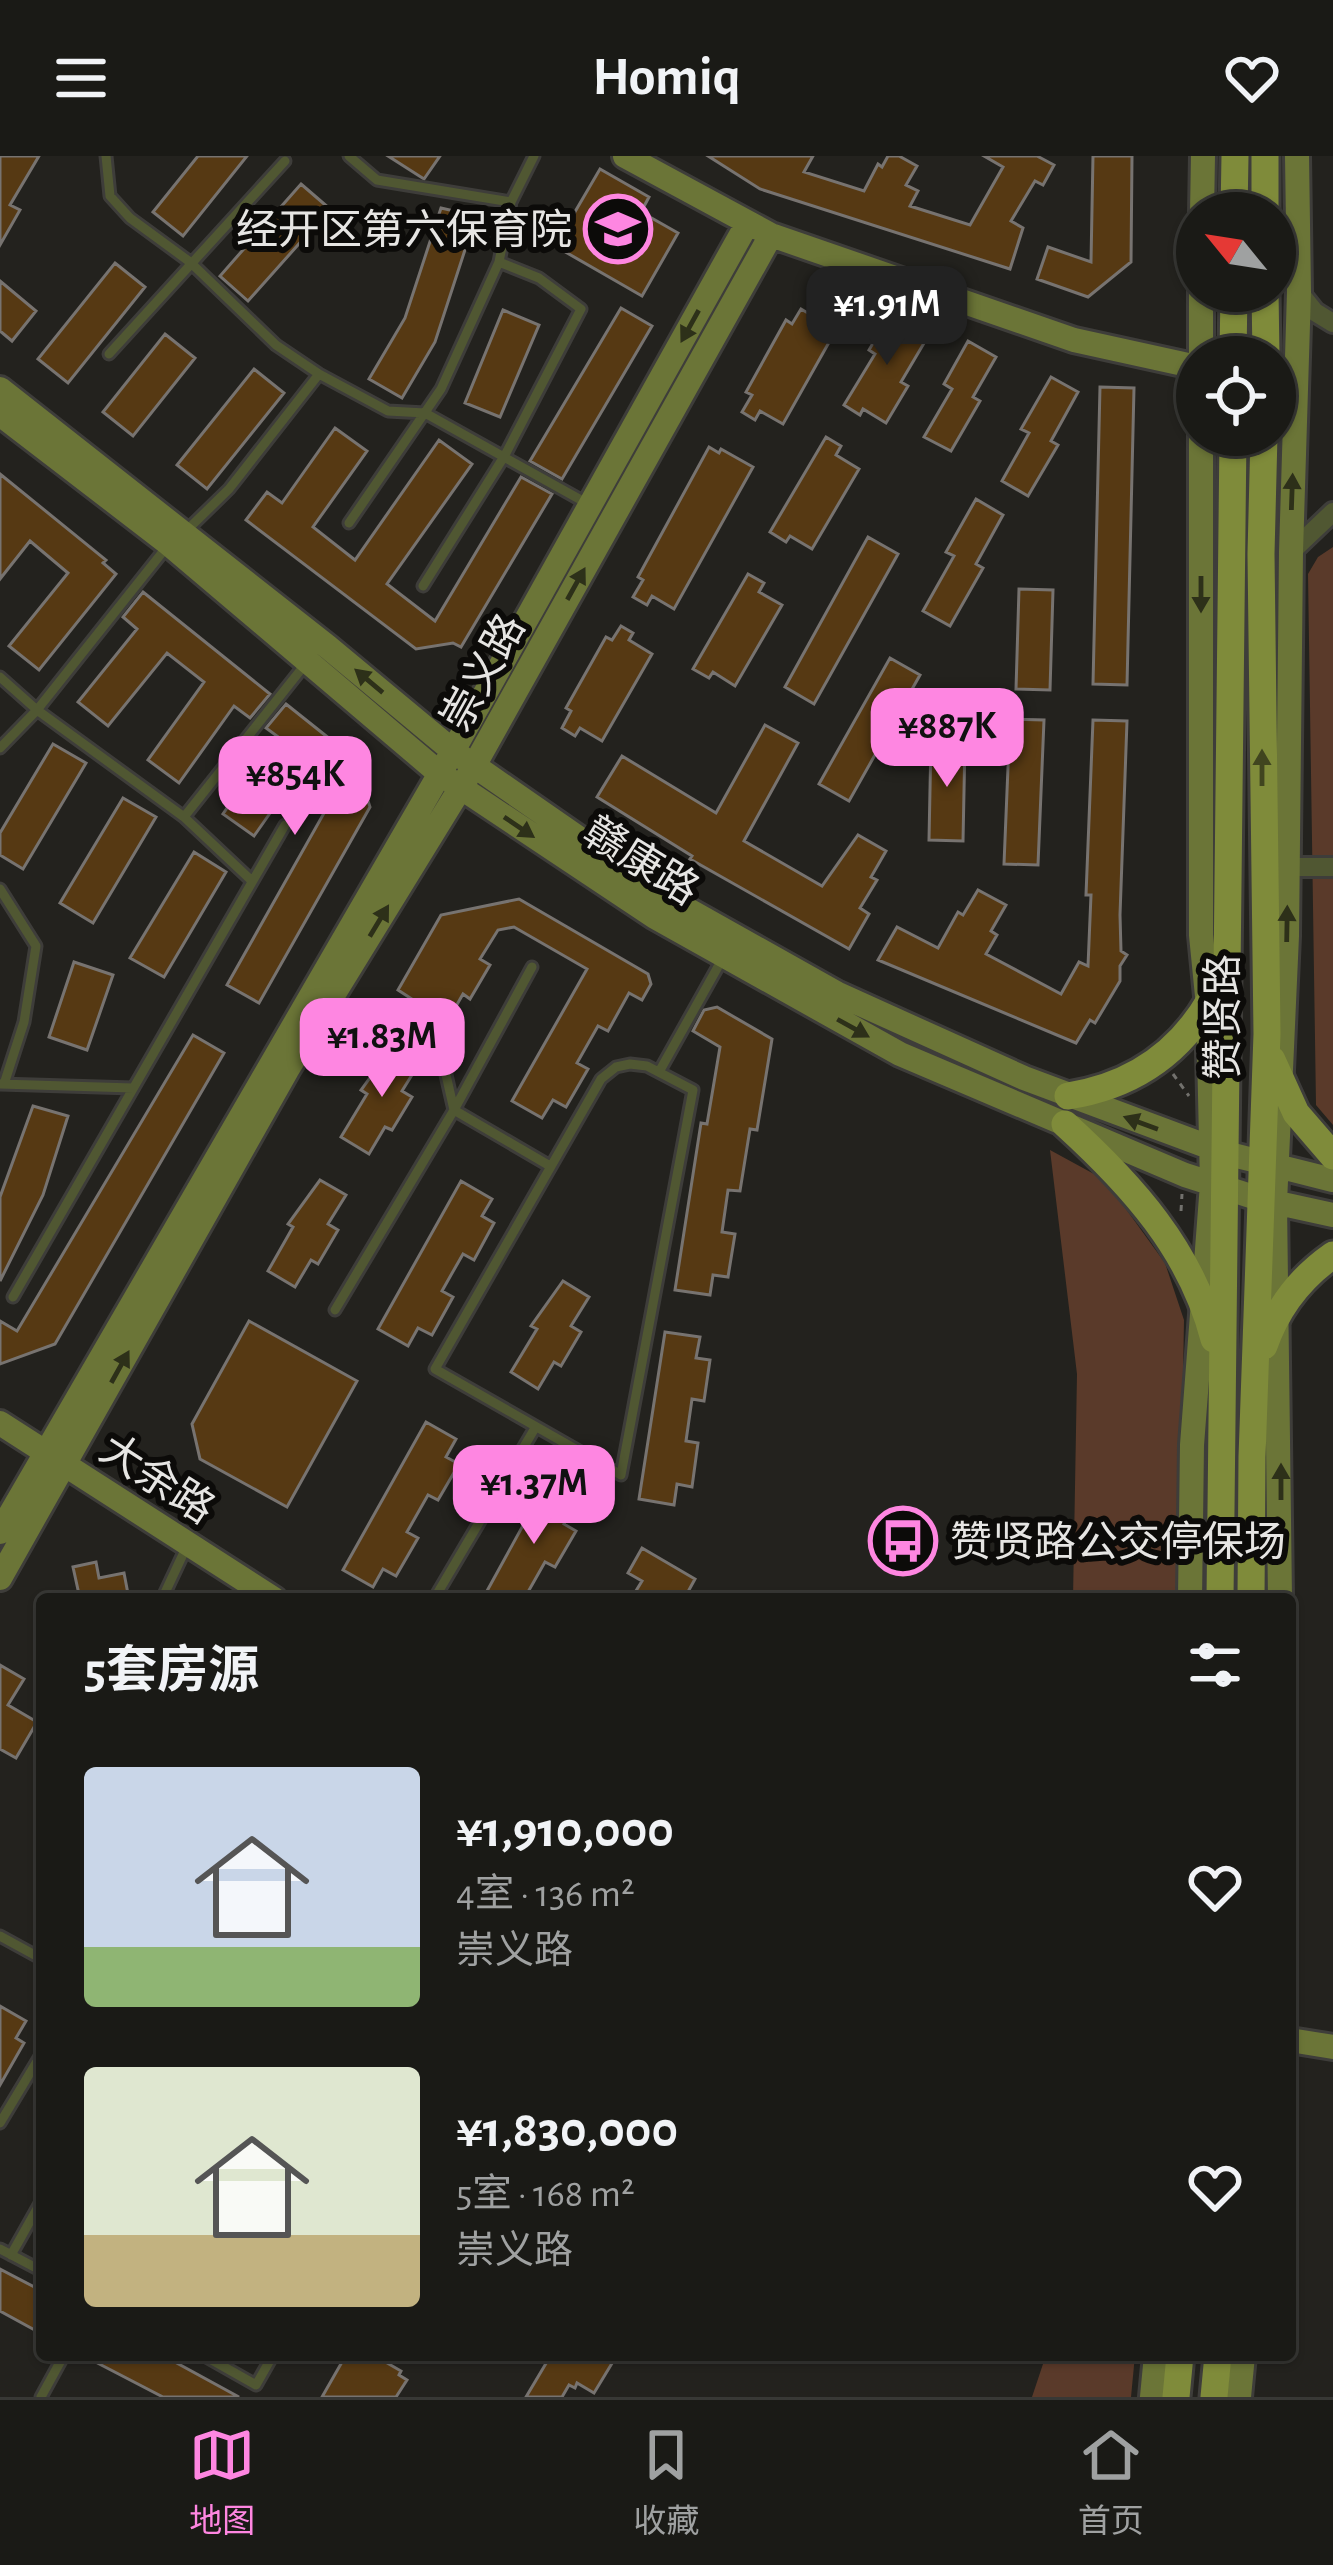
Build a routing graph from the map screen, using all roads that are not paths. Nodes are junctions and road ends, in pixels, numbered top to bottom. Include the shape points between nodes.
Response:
1 (106, 156) edge
2 (349, 156) edge
3 (534, 156) edge
4 (625, 156) edge
5 (1203, 156) edge
6 (1235, 156) edge
7 (1265, 156) edge
8 (1297, 156) edge
9 (285, 161) dead end
10 (1202, 192) edge
11 (1234, 192) edge
12 (1265, 192) edge
13 (511, 202) junction
14 (747, 224) junction
15 (771, 236) junction
16 (190, 262) junction
17 (499, 262) junction
18 (1299, 292) junction
19 (1333, 323) edge
20 (109, 354) dead end
21 (1176, 363) edge
22 (319, 374) junction
23 (0, 389) edge
24 (425, 413) junction
25 (0, 414) edge
26 (505, 455) junction
27 (1201, 456) edge
28 (1233, 456) edge
29 (1263, 456) edge
30 (590, 505) junction
31 (1333, 512) edge
32 (349, 523) dead end
33 (177, 539) junction
34 (1291, 553) junction
35 (423, 586) dead end
36 (309, 660) junction
37 (0, 677) edge
38 (37, 710) junction
39 (0, 748) edge
40 (456, 769) junction
41 (184, 818) junction
42 (285, 825) dead end
43 (1287, 867) junction
44 (1333, 867) edge
45 (252, 881) junction
46 (0, 890) edge
47 (1230, 948) junction
48 (724, 956) junction
49 (532, 967) dead end
50 (331, 999) junction
51 (1208, 1006) junction
52 (1267, 1034) junction
53 (659, 1072) junction
54 (1279, 1080) junction
55 (2, 1084) edge
56 (133, 1088) junction
57 (454, 1110) junction
58 (1067, 1110) junction
59 (1219, 1151) junction
60 (1333, 1156) edge
61 (550, 1166) junction
62 (1269, 1166) junction
63 (1333, 1180) edge
64 (1218, 1186) junction
65 (1268, 1201) junction
66 (1333, 1215) edge
67 (1333, 1256) edge
68 (13, 1297) dead end
69 (335, 1310) dead end
70 (1205, 1310) junction
71 (1277, 1315) junction
72 (1257, 1380) junction
73 (1220, 1401) junction
74 (0, 1423) edge
75 (535, 1428) junction
76 (56, 1459) junction
77 (0, 1532) edge
78 (188, 1543) junction
79 (0, 1578) edge
80 (165, 1593) edge
81 (265, 1593) edge
82 (438, 1593) edge
83 (1190, 1593) edge
84 (1220, 1593) edge
85 (1251, 1593) edge
86 (1280, 1593) edge
87 (0, 1936) edge
88 (36, 1956) edge
89 (1296, 2041) edge
90 (1333, 2047) edge
91 (36, 2063) edge
92 (0, 2123) edge
93 (36, 2208) edge
94 (5, 2252) edge
95 (36, 2268) edge
96 (61, 2361) edge
97 (214, 2361) edge
98 (270, 2361) edge
99 (1155, 2361) edge
100 (1179, 2361) edge
101 (1217, 2361) edge
102 (1242, 2361) edge
103 (256, 2385) junction
104 (41, 2397) edge
105 (249, 2397) edge
106 (1152, 2397) edge
107 (1175, 2397) edge
108 (1214, 2397) edge
109 (1239, 2397) edge

1 - 16 lane via 110,196
2 - 13 lane via 376,180
3 - 13 lane
4 - 14 main road
5 - 10 main road
6 - 11 main road
7 - 12 main road
8 - 18 main road
9 - 16 lane
13 - 17 lane
14 - 15 main road
14 -> 30 main road, 崇义路
15 - 21 main road via 1074,340
40 -> 15 main road, 崇义路
16 - 20 lane
16 - 22 lane via 276,345
17 - 24 lane
17 - 26 lane via 539,278 580,309
18 - 19 street
34 -> 18 main road
22 - 24 lane via 388,411
22 - 33 lane via 229,489
23 - 33 main road, 赣康路
24 - 26 lane
24 - 32 lane
25 - 33 main road, 赣康路
26 - 30 lane
26 - 35 lane
27 -> 51 main road via 1201,935
28 - 47 main road, 赞贤路
52 -> 29 main road, 赞贤路
30 - 40 main road, 崇义路
31 - 34 street
33 - 36 main road, 赣康路
33 - 38 lane
40 -> 33 main road, 赣康路
34 - 43 main road
36 - 40 main road, 赣康路
36 - 41 lane
37 - 38 lane
38 - 39 lane
38 - 41 lane
40 -> 48 main road, 赣康路 via 655,917
50 -> 40 main road, 崇义路
40 - 58 main road, 赣康路 via 838,994
40 - 76 main road, 崇义路
41 - 45 lane
42 - 45 lane
43 - 44 street
54 -> 43 main road
45 - 56 lane
46 - 55 lane via 36,946 25,1022
47 - 51 main road
47 - 59 main road, 赞贤路
48 - 53 lane
48 -> 58 main road, 赣康路 via 900,1054
49 - 57 lane
50 - 57 lane via 444,1066
76 -> 50 main road, 崇义路
51 - 58 main road via 1151,1067
51 - 59 main road
52 - 54 main road
52 - 62 main road, 赞贤路
53 - 61 lane via 630,1064 607,1072
53 - 75 lane via 693,1090 621,1475
54 - 60 main road
54 - 62 main road
55 - 56 lane
56 - 68 lane
57 - 61 lane
57 - 69 lane
59 -> 58 main road, 赣康路
58 - 64 main road, 赣康路
58 - 70 main road via 1158,1221
59 - 62 main road, 赣康路
59 - 64 main road, 赞贤路
61 - 75 lane via 435,1369
62 - 63 main road, 赣康路
62 - 65 main road, 赞贤路
64 - 65 main road, 赣康路
64 - 70 main road
64 - 73 main road, 赞贤路
65 - 66 main road, 赣康路
65 - 71 main road
65 - 72 main road, 赞贤路
67 - 71 main road
70 - 73 main road
70 - 83 main road
71 - 72 main road
86 -> 71 main road
72 - 85 main road, 赞贤路
73 - 84 main road, 赞贤路
74 - 76 main road, 大余路
75 - 82 lane
76 - 77 main road, 崇义路
76 - 78 main road, 大余路
76 - 79 main road, 崇义路
78 - 80 lane
78 - 81 main road, 大余路
87 - 88 lane
89 - 90 main road
91 - 92 lane
93 - 94 lane
94 - 95 lane
96 - 104 lane
97 - 103 lane
98 - 103 lane
99 - 106 main road
100 - 107 main road
101 - 108 main road
102 - 109 main road
103 - 105 lane

